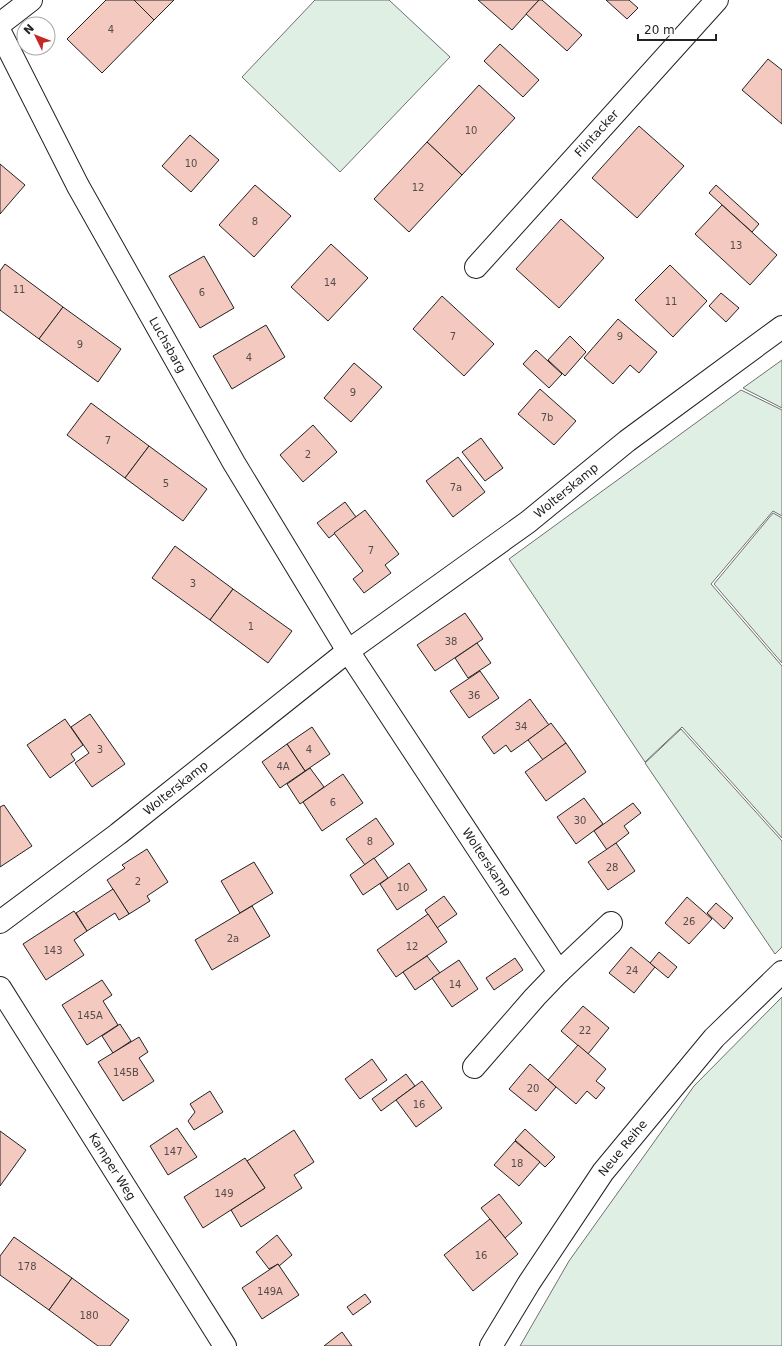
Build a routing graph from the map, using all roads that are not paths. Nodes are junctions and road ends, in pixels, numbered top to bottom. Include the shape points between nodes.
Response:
1 (31, 0) edge
2 (717, 0) edge
3 (0, 24) edge
4 (0, 32) edge
5 (476, 267) dead end
6 (782, 328) edge
7 (348, 651) junction
8 (0, 922) edge
9 (611, 923) dead end
10 (559, 972) junction
11 (782, 972) edge
12 (0, 988) edge
13 (474, 1067) dead end
14 (225, 1346) edge
15 (491, 1346) edge

1 - 3 street
2 - 5 street, Flintacker
4 - 7 street, Luchsbarg via 92,212 234,463
6 - 7 street, Wolterskamp via 627,441 528,522
7 - 8 street, Wolterskamp via 118,834
7 - 10 street, Wolterskamp
9 - 10 street
10 - 13 street
11 - 15 street, Neue Reihe via 714,1038 603,1172 529,1283
12 - 14 street, Kamper Weg

